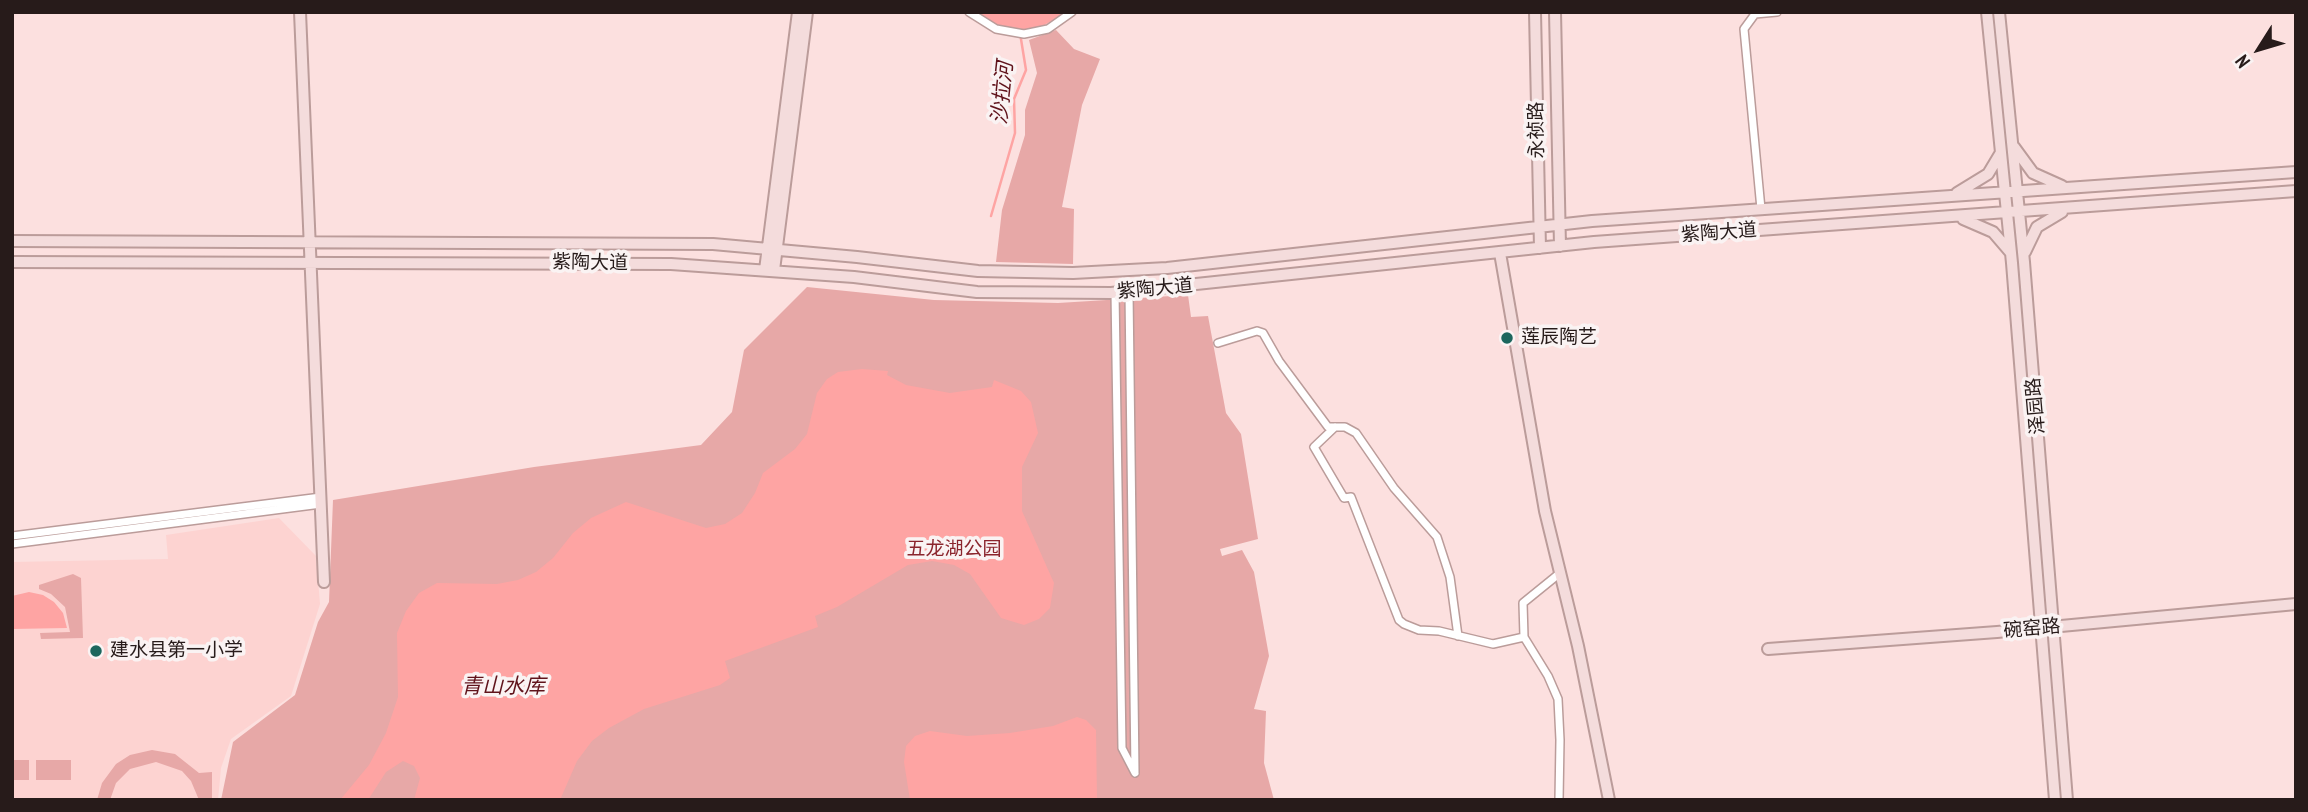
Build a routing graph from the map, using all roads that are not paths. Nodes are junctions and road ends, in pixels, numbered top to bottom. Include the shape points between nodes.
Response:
1 (300, 12) edge
2 (798, 12) edge
3 (807, 12) edge
4 (969, 12) edge
5 (1072, 12) edge
6 (1535, 12) edge
7 (1555, 12) edge
8 (1777, 12) edge
9 (1987, 12) edge
10 (1998, 12) edge
11 (2012, 143) junction
12 (2001, 151) junction
13 (2296, 172) edge
14 (2071, 189) junction
15 (2296, 191) edge
16 (2011, 193) junction
17 (1946, 197) junction
18 (2072, 208) junction
19 (1761, 209) junction
20 (2013, 212) junction
21 (1946, 217) junction
22 (1560, 225) junction
23 (1540, 228) junction
24 (12, 241) edge
25 (311, 241) junction
26 (1560, 246) junction
27 (1540, 248) junction
28 (772, 249) junction
29 (1500, 253) junction
30 (2011, 254) junction
31 (2024, 258) junction
32 (12, 262) edge
33 (312, 262) junction
34 (770, 270) junction
35 (1115, 292) junction
36 (1129, 292) junction
37 (1218, 343) dead end
38 (1335, 427) junction
39 (321, 500) junction
40 (12, 536) edge
41 (12, 544) edge
42 (1560, 573) junction
43 (324, 582) dead end
44 (2296, 604) edge
45 (2047, 628) junction
46 (1458, 636) junction
47 (1524, 637) junction
48 (1768, 649) dead end
49 (1559, 800) edge
50 (1609, 800) edge
51 (2055, 800) edge
52 (2067, 800) edge

1 - 25 main road
2 - 28 main road
3 - 28 main road
4 - 5 street via 1004,32 1024,34 1048,29
6 - 23 main road, 永祯路
7 - 22 main road, 永祯路
8 - 19 street via 1755,15 1744,29
9 - 12 main road, 泽园路
10 - 11 main road, 泽园路
11 - 14 main road via 2033,173
11 - 16 main road, 泽园路
12 - 16 main road, 泽园路
12 - 17 main road via 1983,179
13 - 14 main road, 紫陶大道
14 - 16 main road, 紫陶大道
15 - 18 main road, 紫陶大道
16 - 17 main road, 紫陶大道
16 - 20 main road, 泽园路
17 - 19 main road, 紫陶大道
18 - 20 main road, 紫陶大道
18 - 31 main road via 2037,227
19 - 22 main road, 紫陶大道
20 - 21 main road, 紫陶大道
20 - 30 main road, 泽园路
20 - 31 main road, 泽园路
21 - 26 main road, 紫陶大道
21 - 30 main road via 1981,225 1998,236
22 - 23 main road, 紫陶大道
22 - 26 main road, 永祯路
23 - 27 main road, 永祯路
23 - 28 main road, 紫陶大道 via 1085,273 978,271
24 - 25 main road, 紫陶大道
25 - 28 main road, 紫陶大道 via 639,243
25 - 33 main road
26 - 27 main road, 紫陶大道
27 - 29 main road, 紫陶大道
28 - 34 main road
29 - 36 main road, 紫陶大道
29 - 42 main road
30 - 45 main road, 泽园路
31 - 45 main road, 泽园路
32 - 33 main road, 紫陶大道
33 - 34 main road, 紫陶大道 via 639,263
33 - 39 main road
34 - 35 main road, 紫陶大道 via 977,292
35 - 36 main road, 紫陶大道
35 - 36 street via 1122,745 1135,773
37 - 38 street via 1263,333 1328,427
38 - 46 street via 1356,433 1394,488 1437,537 1450,578
38 - 46 street via 1314,447 1344,498 1351,497 1399,620 1419,630
39 - 40 street
39 - 41 street
39 - 43 main road
42 - 47 street via 1522,603
42 - 50 main road
44 - 45 main road, 碗窑路
45 - 48 main road, 碗窑路
45 - 51 main road, 泽园路
45 - 52 main road, 泽园路
46 - 47 street via 1496,644
47 - 49 street via 1558,699

